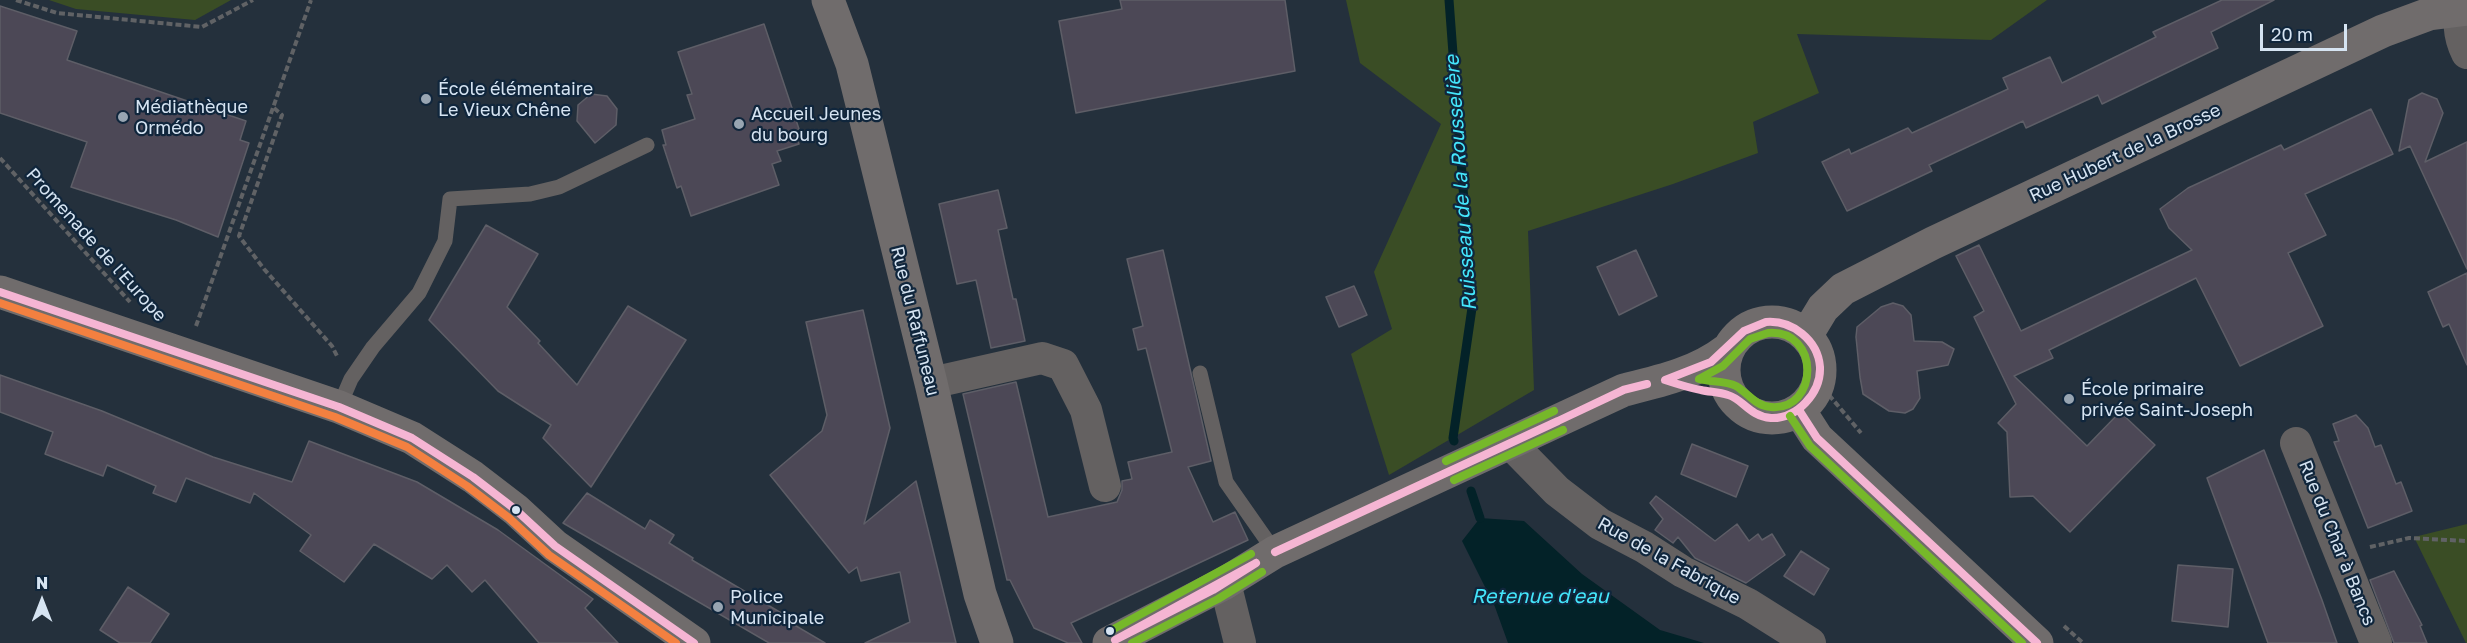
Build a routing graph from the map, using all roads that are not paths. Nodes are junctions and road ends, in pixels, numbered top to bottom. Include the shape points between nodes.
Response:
1 (828, 0) edge
2 (2464, 6) edge
3 (2467, 53) edge
4 (647, 146) dead end
5 (0, 292) edge
6 (1806, 336) junction
7 (1728, 349) junction
8 (1200, 372) dead end
9 (1665, 380) junction
10 (931, 383) junction
11 (345, 393) junction
12 (1730, 395) junction
13 (1799, 410) junction
14 (2296, 443) dead end
15 (1497, 450) junction
16 (1105, 486) dead end
17 (1275, 552) junction
18 (1225, 583) junction
19 (688, 641) edge
20 (997, 643) edge
21 (1109, 643) edge
22 (1240, 643) edge
23 (1810, 643) edge
24 (2037, 643) edge
25 (2376, 643) edge

1 - 10 main road, Rue du Raffuneau via 852,64
2 - 3 street via 2458,26
2 - 6 main road, Rue Hubert de la Brosse via 2383,31 1843,289 1823,308
4 - 11 lane via 559,187 530,194 450,199 445,241 420,293 373,347
5 - 11 main road via 186,355
6 - 7 main road via 1791,325 1773,321 1739,334
6 - 13 main road via 1816,350 1820,366 1818,384
7 - 9 main road via 1697,369
7 - 12 main road via 1723,364
8 - 17 lane via 1226,482
9 - 12 main road
9 - 15 main road via 1624,390
10 - 16 street via 1042,358 1063,365 1086,410
10 - 20 main road, Rue du Raffuneau via 980,594
11 - 19 main road via 473,477 555,546
12 - 13 main road via 1754,415 1785,417
13 - 24 main road via 1817,438
14 - 25 street, Rue du Char à Bancs
15 - 17 main road
15 - 23 street, Rue de la Fabrique via 1600,524 1748,604
17 - 18 main road
18 - 21 main road
18 - 22 street

